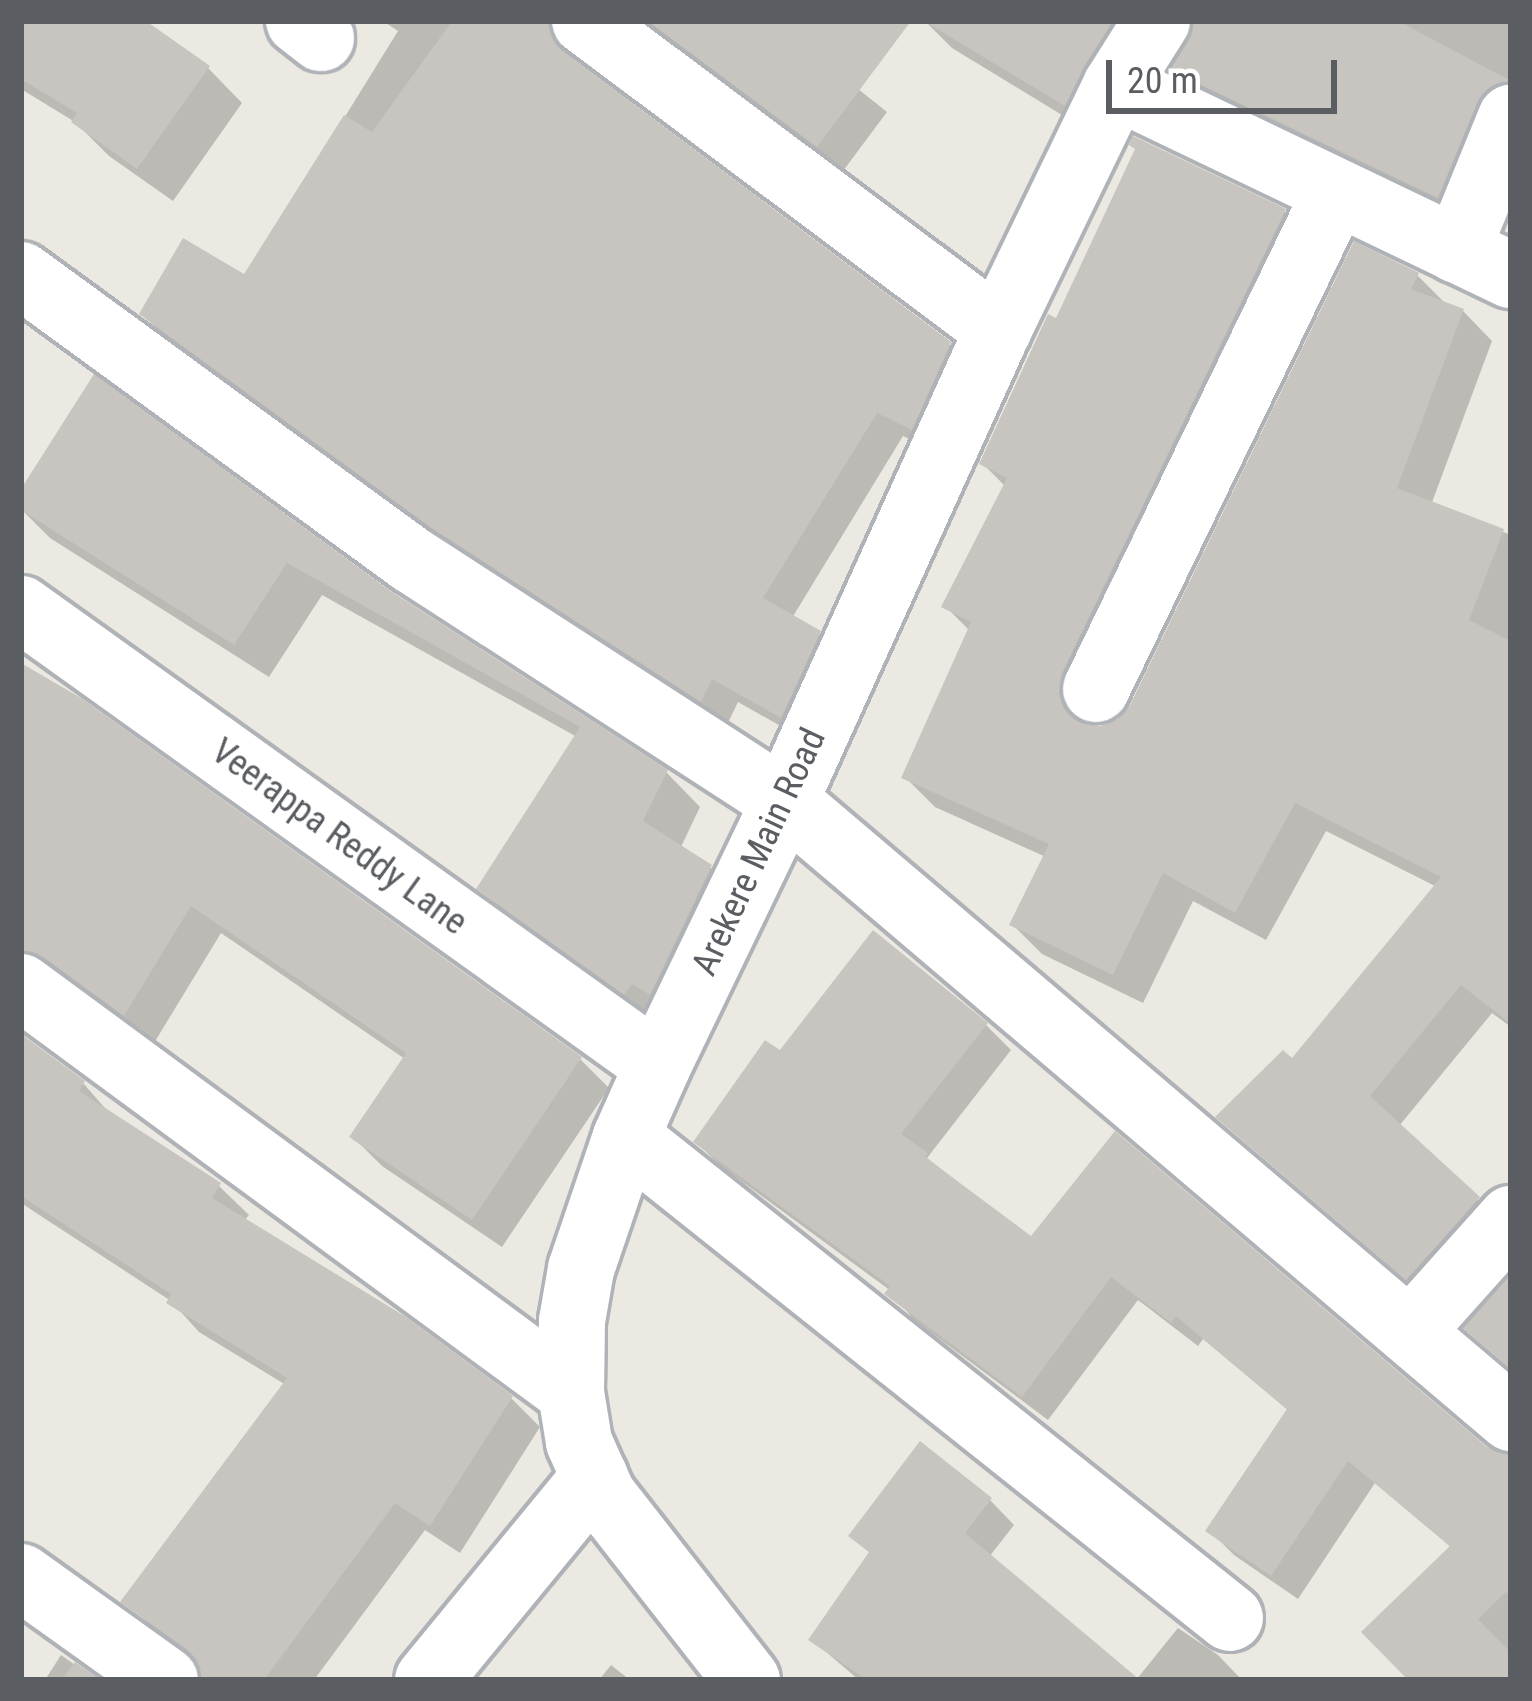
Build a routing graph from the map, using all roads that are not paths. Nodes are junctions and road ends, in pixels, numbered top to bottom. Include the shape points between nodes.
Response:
1 (585, 21) edge
2 (1157, 21) edge
3 (1116, 86) junction
4 (1511, 118) edge
5 (1336, 192) junction
6 (1484, 262) edge
7 (21, 275) edge
8 (998, 330) junction
9 (21, 609) edge
10 (1096, 689) dead end
11 (785, 801) junction
12 (21, 987) edge
13 (658, 1065) junction
14 (626, 1137) junction
15 (1511, 1219) edge
16 (1409, 1332) junction
17 (571, 1392) junction
18 (1511, 1418) edge
19 (596, 1477) junction
20 (21, 1577) edge
21 (1230, 1618) dead end
22 (165, 1680) edge
23 (428, 1680) edge
24 (746, 1680) edge

1 - 8 street
2 - 3 street, Arekere Main Road
3 - 5 street
3 - 8 street, Arekere Main Road
4 - 6 street
5 - 6 street
5 - 10 street
7 - 11 street via 412,560
8 - 11 street, Arekere Main Road
9 - 13 street, Veerappa Reddy Lane
11 - 13 street, Arekere Main Road
11 - 16 street
12 - 17 street
13 - 14 street, Arekere Main Road
14 - 17 street, Arekere Main Road via 581,1269
14 - 21 street
15 - 16 street
16 - 18 street
17 - 19 street, Arekere Main Road via 579,1442
19 - 23 street
19 - 24 street, Arekere Main Road via 632,1536
20 - 22 street

